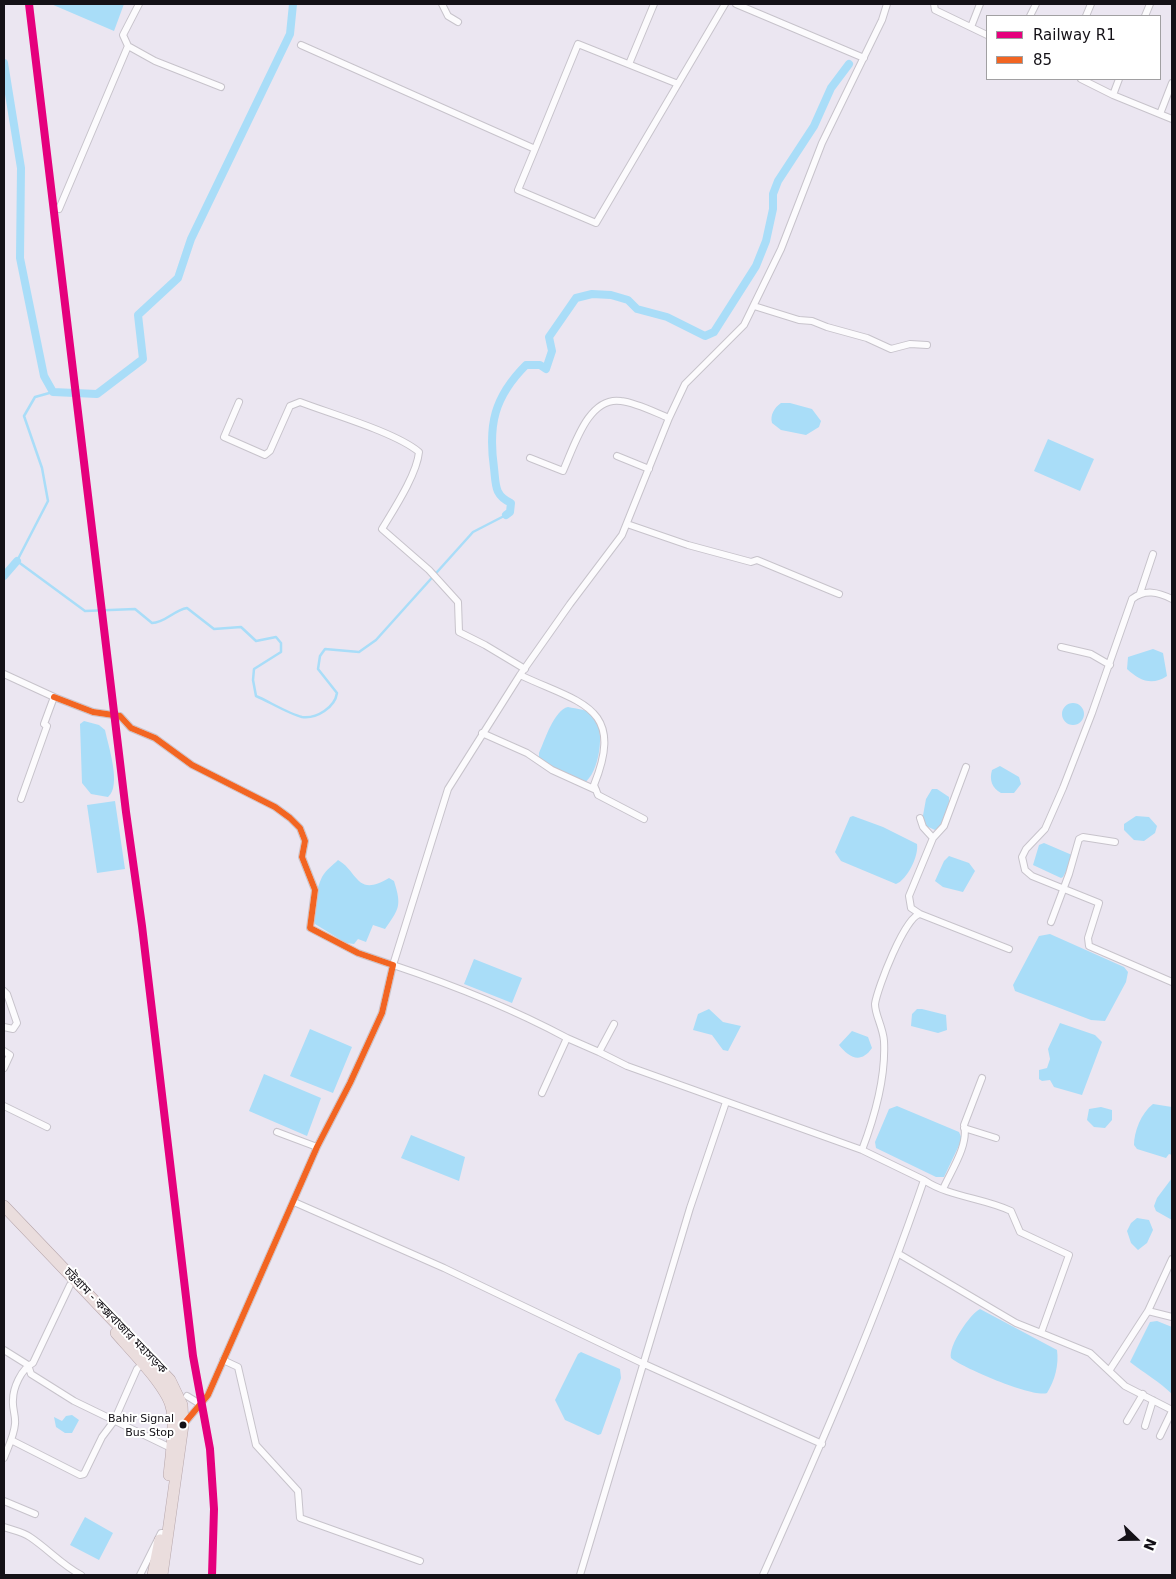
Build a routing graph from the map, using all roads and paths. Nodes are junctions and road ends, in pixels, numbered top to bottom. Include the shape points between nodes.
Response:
1 (139, 4) edge
2 (442, 4) edge
3 (654, 4) edge
4 (725, 4) edge
5 (736, 4) edge
6 (887, 4) edge
7 (934, 4) edge
8 (980, 4) edge
9 (458, 22) dead end
10 (971, 27) junction
11 (986, 34) edge
12 (301, 45) dead end
13 (128, 46) junction
14 (864, 58) junction
15 (629, 64) junction
16 (1083, 80) edge
17 (1119, 80) edge
18 (1172, 83) edge
19 (678, 84) junction
20 (221, 87) dead end
21 (1112, 94) junction
22 (1160, 114) junction
23 (1172, 119) edge
24 (535, 149) junction
25 (59, 209) dead end
26 (754, 306) junction
27 (926, 345) dead end
28 (239, 402) dead end
29 (668, 418) junction
30 (617, 456) dead end
31 (530, 458) dead end
32 (649, 469) junction
33 (627, 524) junction
34 (1153, 554) dead end
35 (1140, 592) junction
36 (839, 594) dead end
37 (1172, 599) edge
38 (1061, 648) dead end
39 (1110, 665) junction
40 (522, 672) junction
41 (4, 674) edge
42 (54, 697) junction
43 (482, 733) junction
44 (966, 767) dead end
45 (596, 790) junction
46 (21, 799) dead end
47 (920, 818) dead end
48 (644, 819) dead end
49 (933, 838) junction
50 (1115, 842) dead end
51 (1064, 888) junction
52 (920, 914) junction
53 (1051, 922) dead end
54 (1010, 949) dead end
55 (393, 965) junction
56 (1172, 982) edge
57 (4, 991) edge
58 (614, 1024) dead end
59 (4, 1026) edge
60 (567, 1038) junction
61 (4, 1051) edge
62 (599, 1052) junction
63 (4, 1068) edge
64 (982, 1078) dead end
65 (542, 1093) dead end
66 (726, 1102) junction
67 (4, 1106) edge
68 (47, 1127) dead end
69 (964, 1128) junction
70 (277, 1132) dead end
71 (996, 1138) dead end
72 (317, 1147) junction
73 (862, 1150) junction
74 (924, 1180) junction
75 (943, 1189) junction
76 (294, 1202) junction
77 (4, 1206) edge
78 (4, 1216) edge
79 (899, 1254) junction
80 (1172, 1259) edge
81 (70, 1285) junction
82 (1148, 1311) junction
83 (1172, 1317) edge
84 (1041, 1333) junction
85 (4, 1350) edge
86 (223, 1360) junction
87 (143, 1363) junction
88 (642, 1363) junction
89 (28, 1365) junction
90 (1109, 1371) junction
91 (1143, 1394) junction
92 (187, 1396) dead end
93 (1153, 1400) junction
94 (200, 1404) junction
95 (1172, 1410) edge
96 (114, 1421) junction
97 (1127, 1421) dead end
98 (183, 1425) junction
99 (1144, 1426) dead end
100 (1160, 1436) dead end
101 (11, 1440) junction
102 (822, 1444) junction
103 (176, 1449) junction
104 (4, 1458) edge
105 (4, 1500) edge
106 (35, 1514) dead end
107 (4, 1527) edge
108 (165, 1533) junction
109 (420, 1560) dead end
110 (82, 1575) edge
111 (140, 1575) edge
112 (153, 1575) edge
113 (162, 1575) edge
114 (580, 1575) edge
115 (763, 1575) edge

1 - 13 street via 123,35
2 - 9 street via 448,16
3 - 15 street
4 - 19 street
5 - 14 street
6 - 14 street
7 - 10 street via 935,10
8 - 10 street
10 - 11 street
12 - 24 street
13 - 20 street via 155,61
13 - 25 street
14 - 26 street via 822,144 781,250
15 - 19 street
15 - 24 street via 578,44
16 - 21 street
17 - 21 street
18 - 22 street
19 - 24 street via 596,224 518,190
21 - 22 street
22 - 23 street
26 - 27 street via 799,320 812,320 867,338 891,350 910,344
26 - 29 street via 744,325 685,384
28 - 40 street via 224,437 264,455 270,451 290,406 300,402 382,433 419,452 418,463 382,529 429,570 458,602 459,632 486,645
29 - 31 street via 620,400 604,404 590,413 563,471
29 - 32 street
30 - 32 street
32 - 33 street
33 - 36 street via 688,545 751,562 757,560
33 - 40 street
34 - 35 street
35 - 37 street via 1162,594
35 - 39 street via 1132,599
38 - 39 street via 1092,654
39 - 51 street via 1045,829 1022,857 1025,870
40 - 43 street
40 - 45 street via 598,716 605,737 600,772 594,785
41 - 42 street
42 - 46 street
42 - 55 street via 93,712 120,716 131,728 155,738 192,765 275,807 290,818 300,828 305,841 302,857 315,890 310,928 358,953
43 - 45 street
43 - 55 street via 448,789
44 - 49 street via 944,826
45 - 48 street via 598,795
47 - 49 street
49 - 52 street via 908,896 911,908
50 - 51 street via 1081,837
51 - 53 street
51 - 56 street via 1099,903 1088,938 1089,946
52 - 54 street
52 - 73 street via 912,918 889,961 875,1003 883,1028 884,1045 878,1100
55 - 60 street via 482,997
55 - 72 street via 382,1013
57 - 59 street via 15,1026
58 - 62 street
60 - 62 street
60 - 65 street
61 - 63 street via 10,1055
62 - 66 street via 627,1066
64 - 69 street
66 - 73 street
66 - 88 street
67 - 68 street
69 - 71 street
69 - 75 street via 966,1133
70 - 72 street
72 - 76 street
73 - 74 street
74 - 75 street
74 - 79 street
75 - 84 street via 1011,1211 1020,1232 1068,1255
76 - 86 street
76 - 88 street via 444,1268
77 - 98 highway, চট্টগ্রাম - কক্সবাজার মহাসড়ক via 170,1380 182,1405
78 - 81 highway
79 - 84 street via 1016,1323
79 - 102 street
80 - 82 street
81 - 87 highway
81 - 89 street via 33,1363
82 - 83 street
82 - 90 street
84 - 90 street via 1090,1353
85 - 89 street
86 - 94 street via 208,1395
86 - 109 street via 238,1367 256,1445 298,1491 300,1518
87 - 96 street via 136,1369
87 - 103 highway via 172,1406
88 - 102 street
88 - 114 street
89 - 96 street via 31,1374
89 - 101 street via 16,1384 12,1401 15,1422
90 - 91 street via 1126,1386
91 - 93 street
91 - 97 street
92 - 94 street
93 - 95 street
93 - 99 street
94 - 98 street
95 - 100 street
96 - 101 street via 102,1437 84,1474 80,1475
96 - 103 street
98 - 103 highway, চট্টগ্রাম - কক্সবাজার মহাসড়ক
101 - 104 street
102 - 115 street
103 - 108 highway
105 - 106 street
107 - 110 street via 28,1536 66,1567
108 - 111 street
108 - 112 highway
108 - 113 highway

